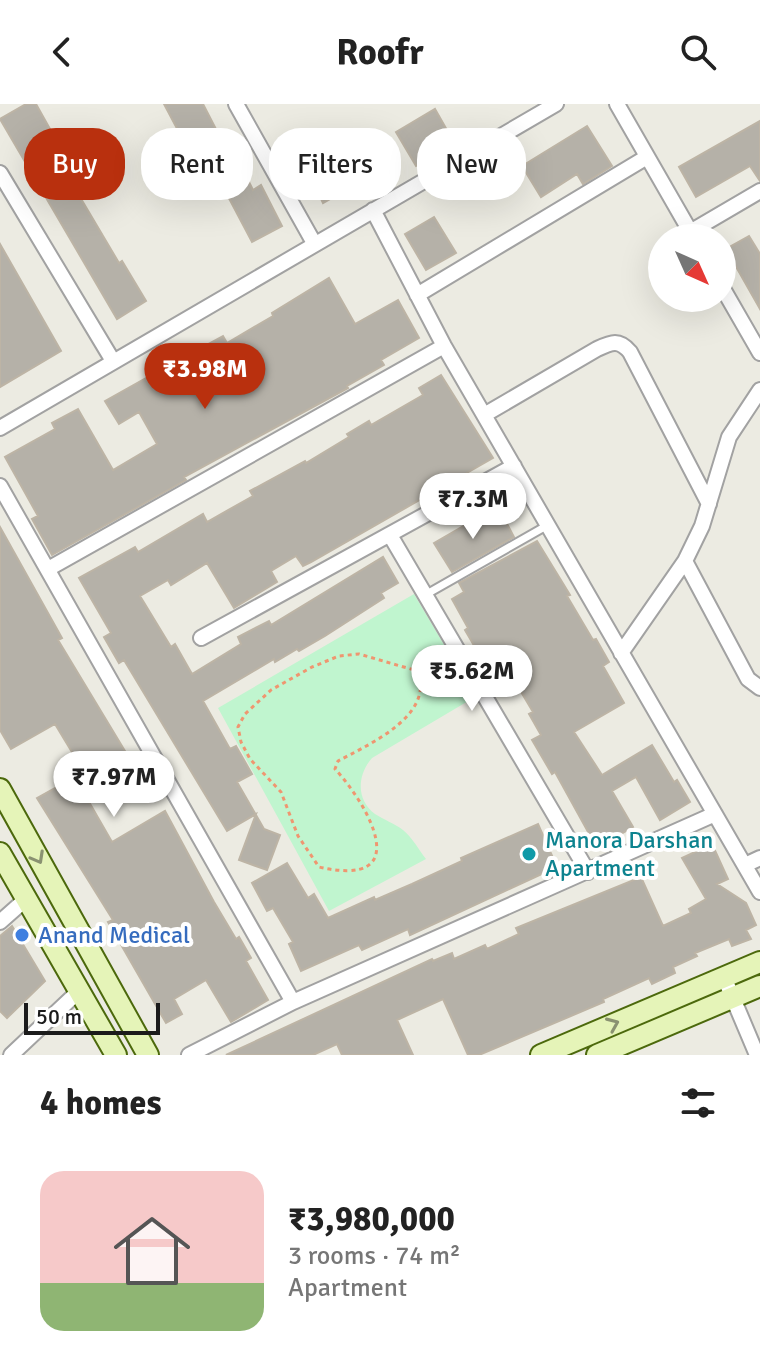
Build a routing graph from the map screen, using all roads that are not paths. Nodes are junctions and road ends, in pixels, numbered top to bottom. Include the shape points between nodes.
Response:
1 (236, 104) edge
2 (556, 104) edge
3 (617, 104) edge
4 (647, 157) junction
5 (0, 173) edge
6 (760, 191) edge
7 (373, 210) junction
8 (686, 224) edge
9 (709, 224) edge
10 (314, 243) junction
11 (417, 295) junction
12 (736, 311) edge
13 (444, 346) junction
14 (760, 353) edge
15 (113, 361) junction
16 (760, 390) edge
17 (484, 415) junction
18 (0, 428) edge
19 (514, 466) junction
20 (0, 486) edge
21 (709, 504) junction
22 (548, 525) junction
23 (390, 535) junction
24 (685, 561) junction
25 (48, 569) junction
26 (425, 595) junction
27 (201, 638) dead end
28 (621, 653) junction
29 (760, 688) edge
30 (0, 789) edge
31 (715, 814) junction
32 (0, 853) edge
33 (760, 858) edge
34 (745, 865) junction
35 (588, 872) junction
36 (760, 892) edge
37 (26, 899) junction
38 (0, 922) edge
39 (760, 962) edge
40 (724, 977) junction
41 (760, 986) edge
42 (79, 991) junction
43 (732, 998) junction
44 (293, 1002) junction
45 (11, 1055) edge
46 (116, 1055) edge
47 (148, 1055) edge
48 (189, 1055) edge
49 (541, 1055) edge
50 (597, 1055) edge
51 (757, 1055) edge

1 - 10 street
2 - 7 street
3 - 4 street
4 - 8 street
4 - 11 street
5 - 15 street
6 - 9 street
7 - 10 street
7 - 11 street
10 - 15 street
11 - 13 street
12 - 14 street
13 - 17 street
13 - 25 street
15 - 18 street
16 - 21 street via 729,437
17 - 19 street
17 - 21 street via 597,349 612,342 623,344
19 - 22 street
19 - 23 street
20 - 25 street
21 - 24 street
22 - 26 lane
22 - 28 street
23 - 26 street
23 - 27 street
24 - 28 street
24 - 29 street via 748,679
25 - 44 street
26 - 35 street
28 - 31 street
30 -> 47 main road
31 - 34 street
31 - 35 street
32 - 37 main road
33 - 34 street
34 - 36 street
35 - 44 street
37 - 38 street
37 - 42 main road
39 - 40 main road
40 - 43 street
49 -> 40 main road
41 - 43 main road
42 - 45 street
42 - 46 main road
43 - 50 main road
43 - 51 street
44 - 48 street

